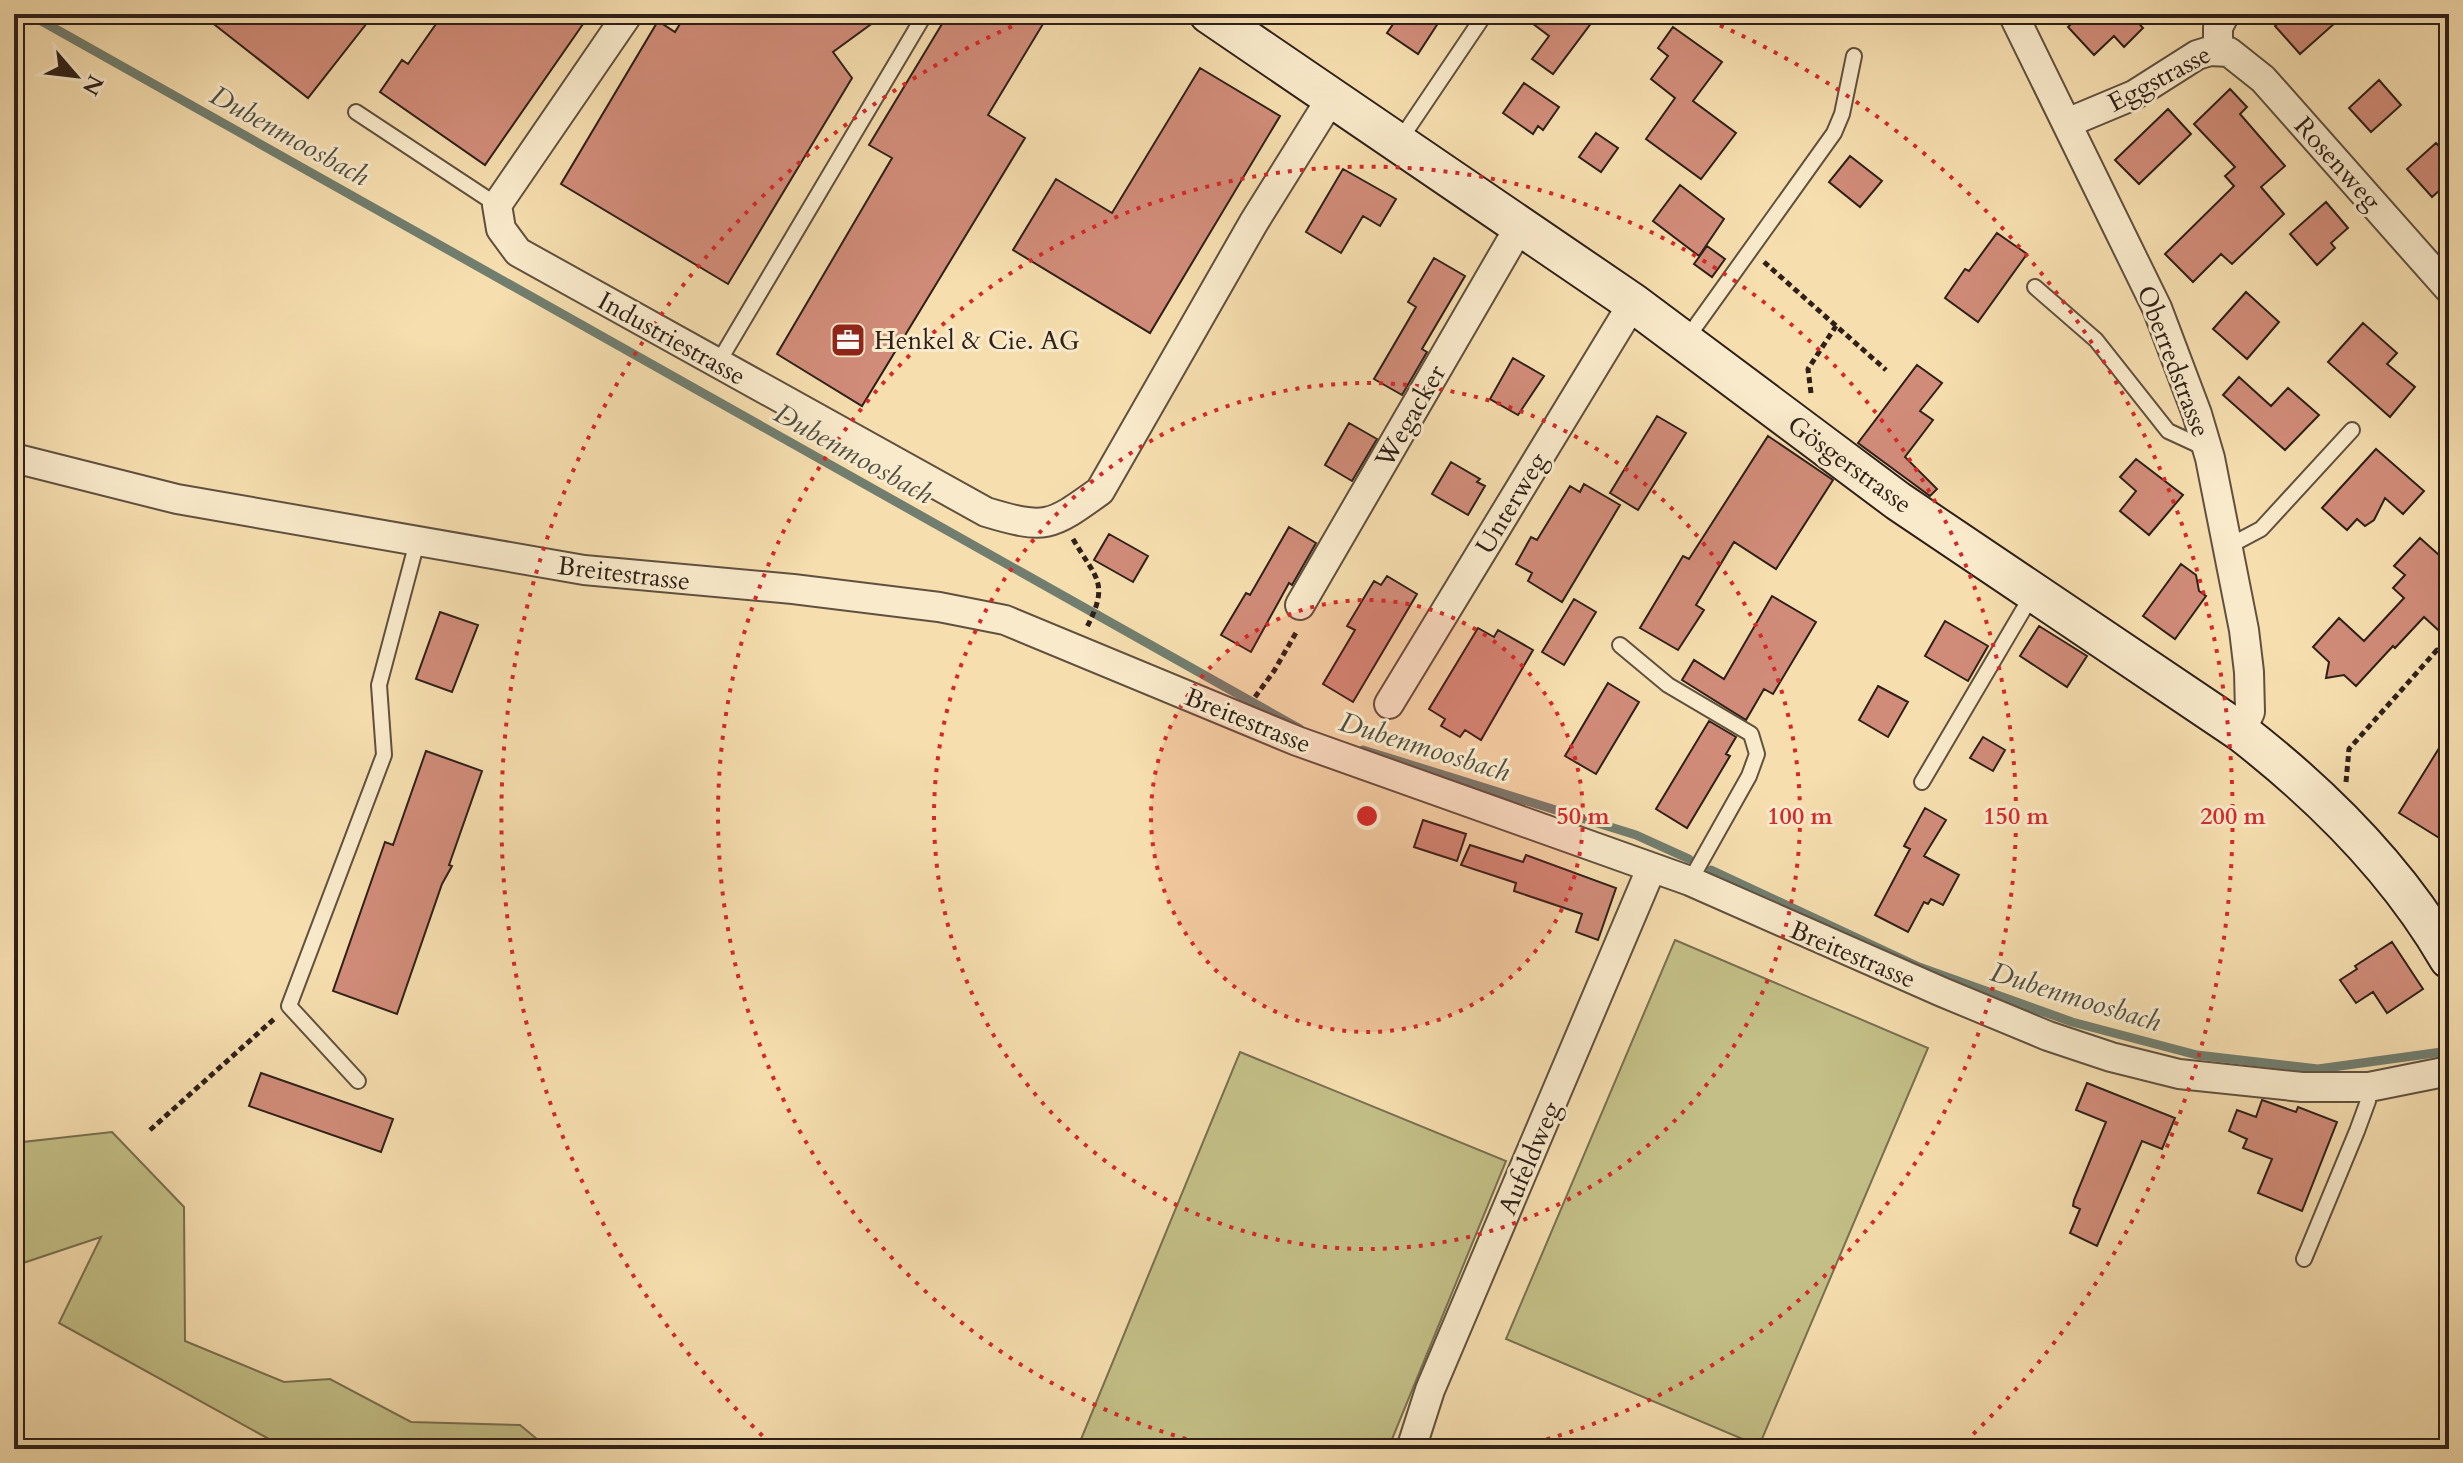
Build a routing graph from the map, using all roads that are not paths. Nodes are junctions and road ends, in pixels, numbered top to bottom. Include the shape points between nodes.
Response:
1 (628, 14) edge
2 (925, 14) edge
3 (1209, 14) edge
4 (1485, 14) edge
5 (2013, 14) edge
6 (2225, 14) edge
7 (2218, 50) junction
8 (1854, 56) dead end
9 (1332, 97) junction
10 (356, 112) dead end
11 (2067, 123) junction
12 (1398, 143) junction
13 (497, 205) junction
14 (1520, 226) junction
15 (2035, 287) dead end
16 (2449, 289) edge
17 (1633, 303) junction
18 (1685, 341) junction
19 (718, 363) junction
20 (2352, 430) dead end
21 (2208, 449) junction
22 (14, 458) edge
23 (417, 542) junction
24 (2227, 547) junction
25 (2034, 591) junction
26 (1300, 605) road end
27 (1620, 645) dead end
28 (1389, 704) dead end
29 (2241, 732) junction
30 (1922, 782) dead end
31 (1651, 869) junction
32 (1690, 881) junction
33 (2447, 952) edge
34 (2449, 1071) edge
35 (358, 1081) dead end
36 (2369, 1087) junction
37 (2304, 1259) dead end
38 (1411, 1449) edge

1 - 13 street
2 - 19 lane
3 - 9 main road, Gösgerstrasse
4 - 12 lane
5 - 11 street, Oberredstrasse
6 - 7 street, Eggstrasse via 2218,27
7 - 11 street, Eggstrasse via 2197,55 2134,95
7 - 16 street, Rosenweg via 2237,56 2263,79
8 - 18 lane via 1834,133
9 - 12 main road, Gösgerstrasse
9 - 19 street, Industriestrasse via 1100,491 1060,519 1027,525 986,512
10 - 13 lane
11 - 21 street, Oberredstrasse via 2157,308
12 - 14 main road, Gösgerstrasse
13 - 19 street, Industriestrasse via 501,229 518,252
14 - 17 main road, Gösgerstrasse
14 - 26 street, Wegacker
15 - 21 lane via 2096,340 2168,431
17 - 18 main road, Gösgerstrasse
17 - 28 street, Unterweg
18 - 25 main road, Gösgerstrasse via 1898,501
20 - 24 lane via 2261,529
21 - 24 street, Oberredstrasse
22 - 23 street, Breitestrasse via 177,499
23 - 31 street, Breitestrasse via 584,570 808,591 1005,620 1297,741
23 - 35 lane via 379,685 384,755 289,1006
24 - 29 street, Oberredstrasse via 2249,672 2250,712
25 - 29 main road, Gösgerstrasse
25 - 30 lane
27 - 32 lane via 1668,685 1751,734 1757,754
29 - 33 main road, Gösgerstrasse via 2343,820
31 - 32 street, Breitestrasse
31 - 38 street, Aufeldweg via 1430,1390
32 - 36 street, Breitestrasse via 1942,992 2111,1057 2205,1078
34 - 36 street, Breitestrasse
36 - 37 lane via 2357,1131

